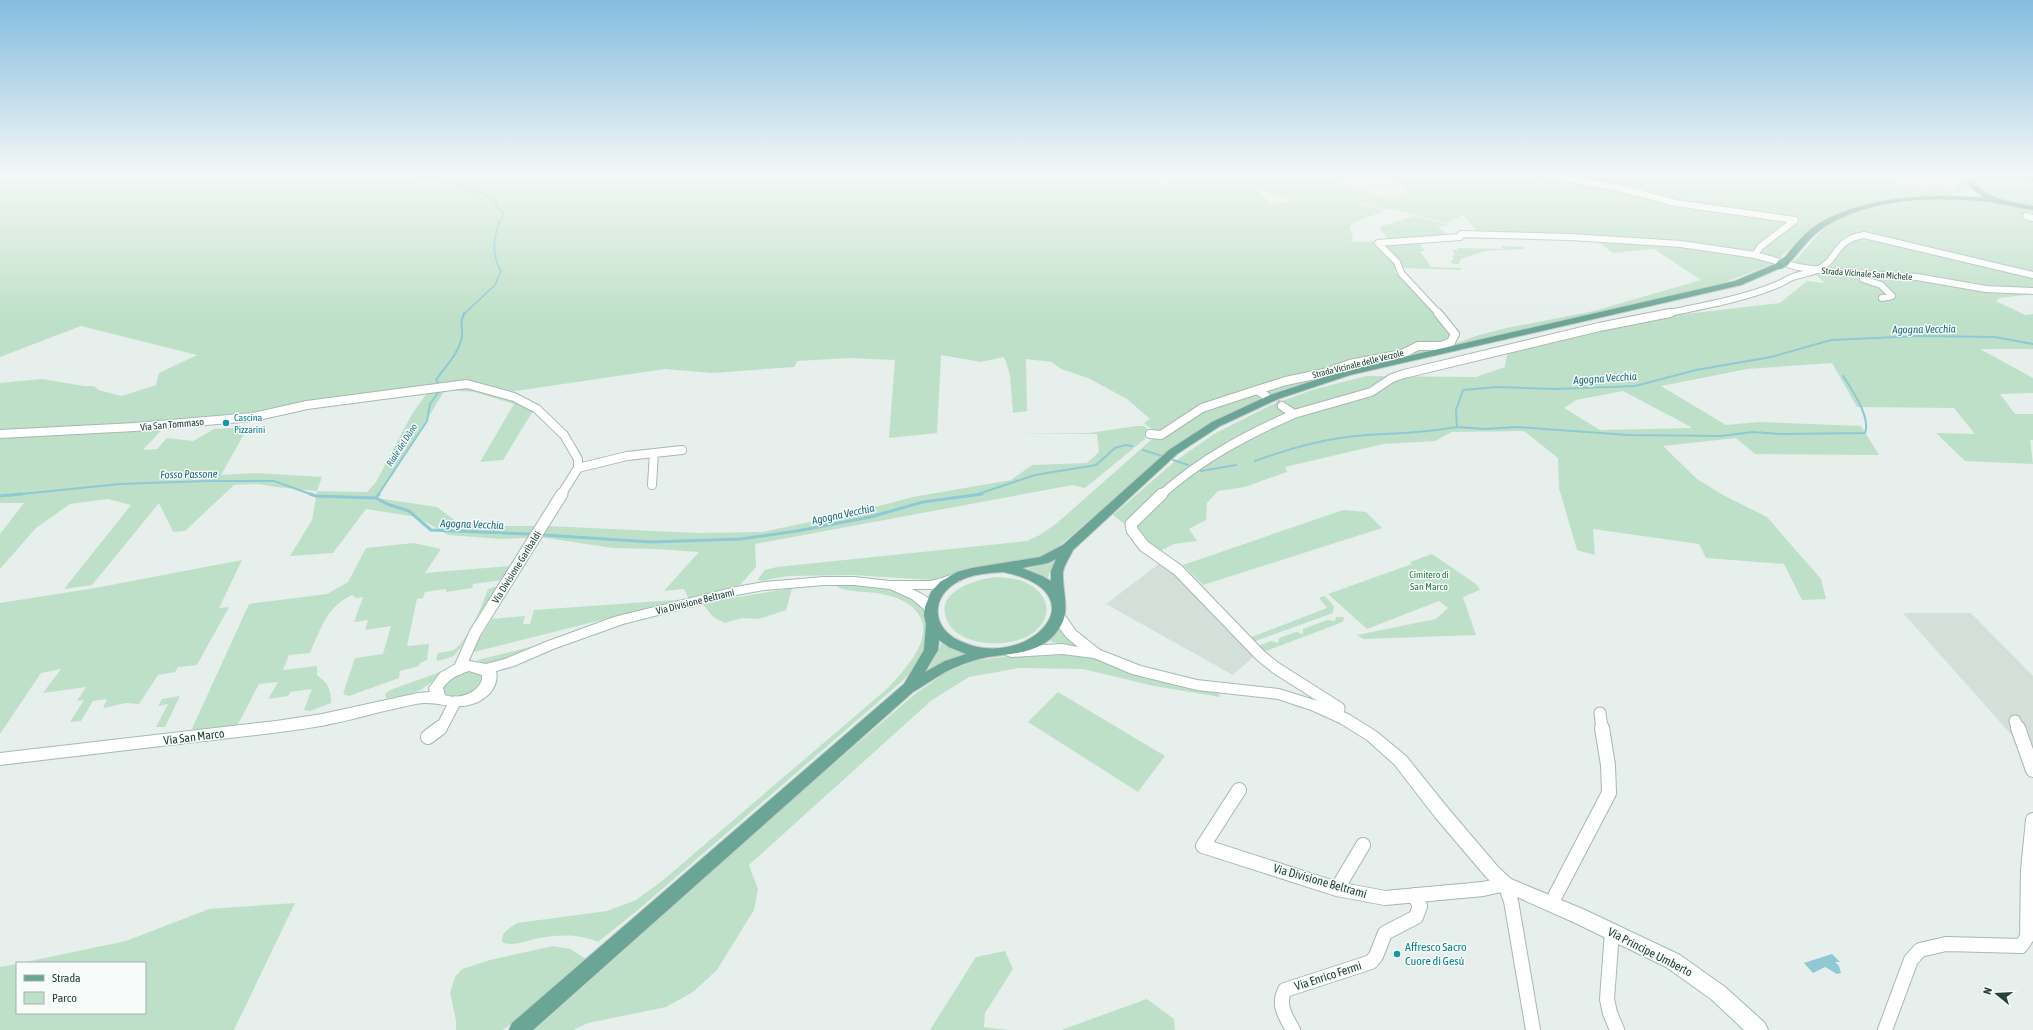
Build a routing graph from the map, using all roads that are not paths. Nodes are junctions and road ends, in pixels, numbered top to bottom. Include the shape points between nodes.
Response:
1 (1794, 221) edge
2 (1833, 221) edge
3 (1755, 255) junction
4 (1818, 270) junction
5 (1833, 272) junction
6 (2033, 274) edge
7 (2033, 291) edge
8 (1882, 298) dead end
9 (1257, 390) junction
10 (1266, 396) tunnel mouth
11 (1282, 406) tunnel mouth
12 (1294, 414) junction
13 (0, 434) edge
14 (1150, 434) dead end
15 (682, 450) dead end
16 (654, 453) junction
17 (578, 468) junction
18 (652, 485) dead end
19 (1067, 548) junction
20 (1003, 568) junction
21 (955, 578) junction
22 (890, 585) junction
23 (1057, 599) junction
24 (930, 607) junction
25 (1058, 616) junction
26 (933, 623) junction
27 (1010, 652) junction
28 (986, 653) junction
29 (1096, 654) junction
30 (459, 669) junction
31 (488, 674) junction
32 (908, 688) junction
33 (438, 690) junction
34 (455, 702) junction
35 (1600, 714) dead end
36 (1338, 716) junction
37 (2015, 721) dead end
38 (428, 737) dead end
39 (0, 759) edge
40 (2033, 770) edge
41 (1239, 790) dead end
42 (2033, 820) edge
43 (1363, 845) dead end
44 (1505, 884) junction
45 (1338, 889) junction
46 (1414, 895) junction
47 (1550, 904) junction
48 (2030, 931) edge
49 (1612, 932) junction
50 (519, 1030) edge
51 (1293, 1030) edge
52 (1533, 1030) edge
53 (1617, 1030) edge
54 (1758, 1030) edge
55 (1885, 1030) edge

1 - 3 street via 1760,247
2 - 19 main road via 1810,235 1783,263 1738,283 1347,373 1274,397 1216,424 1173,452
3 - 4 street, Strada Vicinale San Michele
3 - 9 street, Strada Vicinale delle Verzole via 1681,244 1525,235 1461,234 1460,237 1378,243 1397,262 1401,273 1446,321 1455,334 1452,342 1442,346 1418,346 1402,354 1350,364
4 - 5 street, Strada Vicinale San Michele
4 - 6 street via 1847,239 1864,235
4 - 12 street via 1728,301 1599,327 1404,374 1392,378 1371,392
5 - 7 street, Strada Vicinale San Michele via 1917,278 1986,289
5 - 8 street via 1844,279 1876,282 1892,296
9 - 10 street
9 - 14 street via 1202,408 1160,434
11 - 12 street
12 - 36 street via 1224,448 1184,475 1131,524 1132,530 1144,546 1178,570 1261,656 1339,708
13 - 17 street, Via San Tommaso via 135,427 168,422 253,417 307,405 467,384 527,402 564,435 578,459
15 - 16 street
16 - 17 street via 627,456
16 - 18 street
17 - 30 street, Via Divisione Garibaldi via 475,633
19 - 20 main road via 1044,560
19 - 23 main road via 1057,571
20 - 21 main road via 970,572
20 - 23 main road via 1037,578 1049,587
21 - 22 street, Via Divisione Beltrami via 931,585
21 - 24 main road via 943,586
22 - 24 street, Via Divisione Beltrami via 917,596
22 - 31 street, Via Divisione Beltrami via 824,581 736,591 597,627
23 - 25 main road
24 - 26 main road
25 - 27 main road via 1053,628 1043,638
25 - 29 street via 1071,634
26 - 28 main road via 940,634 952,643 968,650
26 - 32 main road via 931,650
27 - 28 main road
27 - 29 street via 1062,649
28 - 32 main road via 950,664
29 - 36 street via 1137,670 1168,678 1279,694
30 - 31 street via 473,666
30 - 33 street via 447,675
31 - 34 street via 487,687 480,693 470,699
32 - 50 main road
33 - 34 street via 444,701
33 - 39 street, Via San Marco via 418,698 322,720
34 - 38 street via 443,725
35 - 47 street via 1608,765 1609,793
36 - 44 street via 1372,736 1400,760 1446,818
37 - 40 street via 2030,756
41 - 45 street, Via Divisione Beltrami via 1203,846
42 - 48 street via 2028,870
43 - 45 street
44 - 46 street, Via Divisione Beltrami via 1483,889
44 - 47 street, Via Principe Umberto
44 - 52 street via 1511,901
45 - 46 street, Via Divisione Beltrami via 1385,898
46 - 51 street, Via Enrico Fermi via 1420,906 1416,917 1382,936 1377,957 1371,962 1285,990 1281,996 1281,1005
47 - 49 street, Via Principe Umberto
48 - 55 street via 2021,946 1946,944 1920,950 1911,960
49 - 53 street via 1607,999
49 - 54 street, Via Principe Umberto via 1696,975

